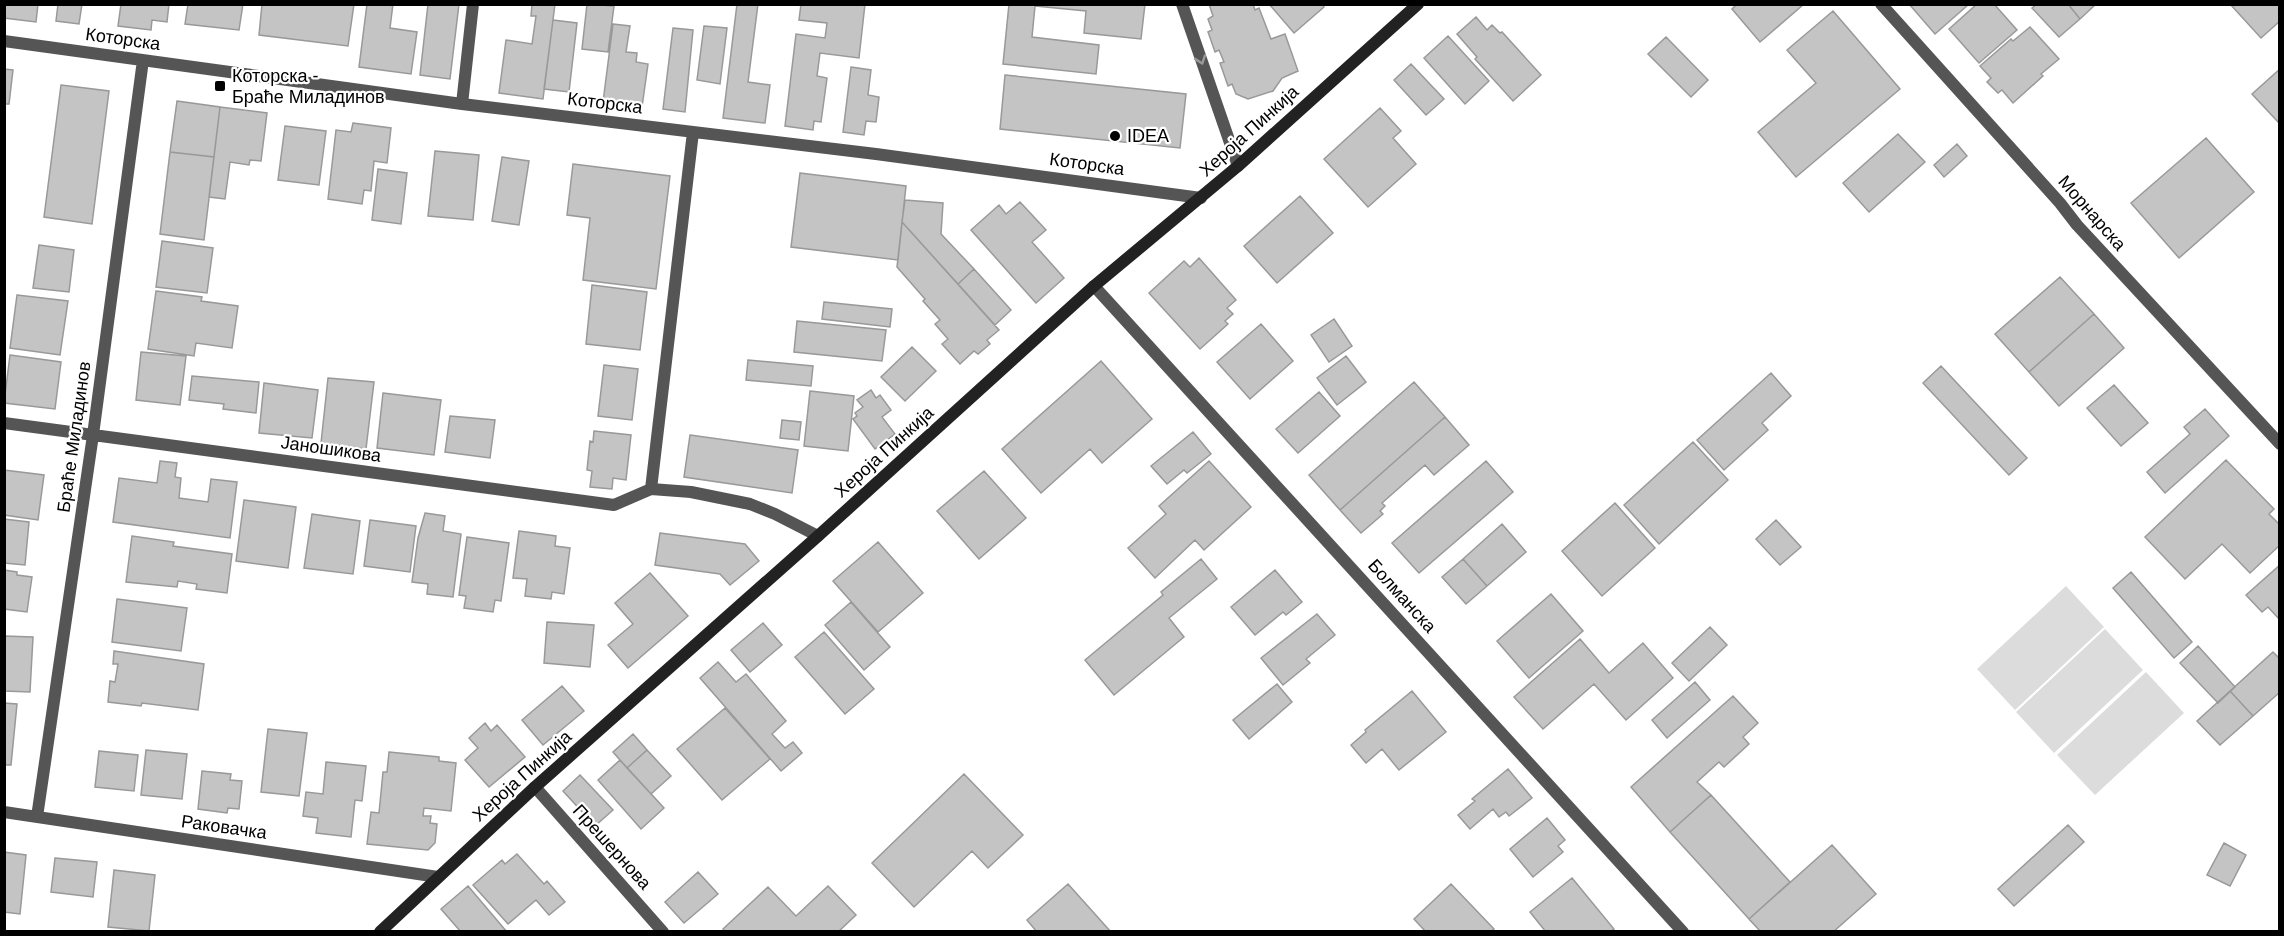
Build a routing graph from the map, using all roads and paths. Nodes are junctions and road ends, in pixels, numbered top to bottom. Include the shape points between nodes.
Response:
1 (473, 4) edge
2 (1182, 4) edge
3 (1418, 4) edge
4 (1881, 4) edge
5 (4, 41) edge
6 (143, 60) junction
7 (462, 104) junction
8 (693, 132) junction
9 (1238, 166) junction
10 (1201, 198) junction
11 (1094, 286) junction
12 (4, 423) edge
13 (93, 435) junction
14 (2280, 444) edge
15 (651, 489) junction
16 (818, 536) junction
17 (535, 787) junction
18 (4, 812) edge
19 (37, 817) junction
20 (438, 877) junction
21 (380, 932) edge
22 (663, 932) edge
23 (1683, 932) edge

1 - 7 street
2 -> 9 street
3 - 9 street, Хероја Пинкија
4 - 14 street, Морнарска via 2077,225
5 - 6 street, Которска
6 - 7 street, Которска
6 - 13 street, Браће Миладинов
7 - 8 street, Которска
8 - 10 street, Которска
8 - 15 street
9 - 10 street, Хероја Пинкија
10 - 11 street, Хероја Пинкија
11 - 16 street, Хероја Пинкија
11 - 23 street, Болманска
12 - 13 street, Јаношикова
13 - 15 street, Јаношикова via 614,505
13 - 19 street, Браће Миладинов
15 - 16 street, Јаношикова via 692,492 750,504
16 - 17 street, Хероја Пинкија
17 - 20 street, Хероја Пинкија
17 - 22 street, Прешернова
18 - 19 street, Раковачка
19 - 20 street, Раковачка
20 - 21 street, Хероја Пинкија

